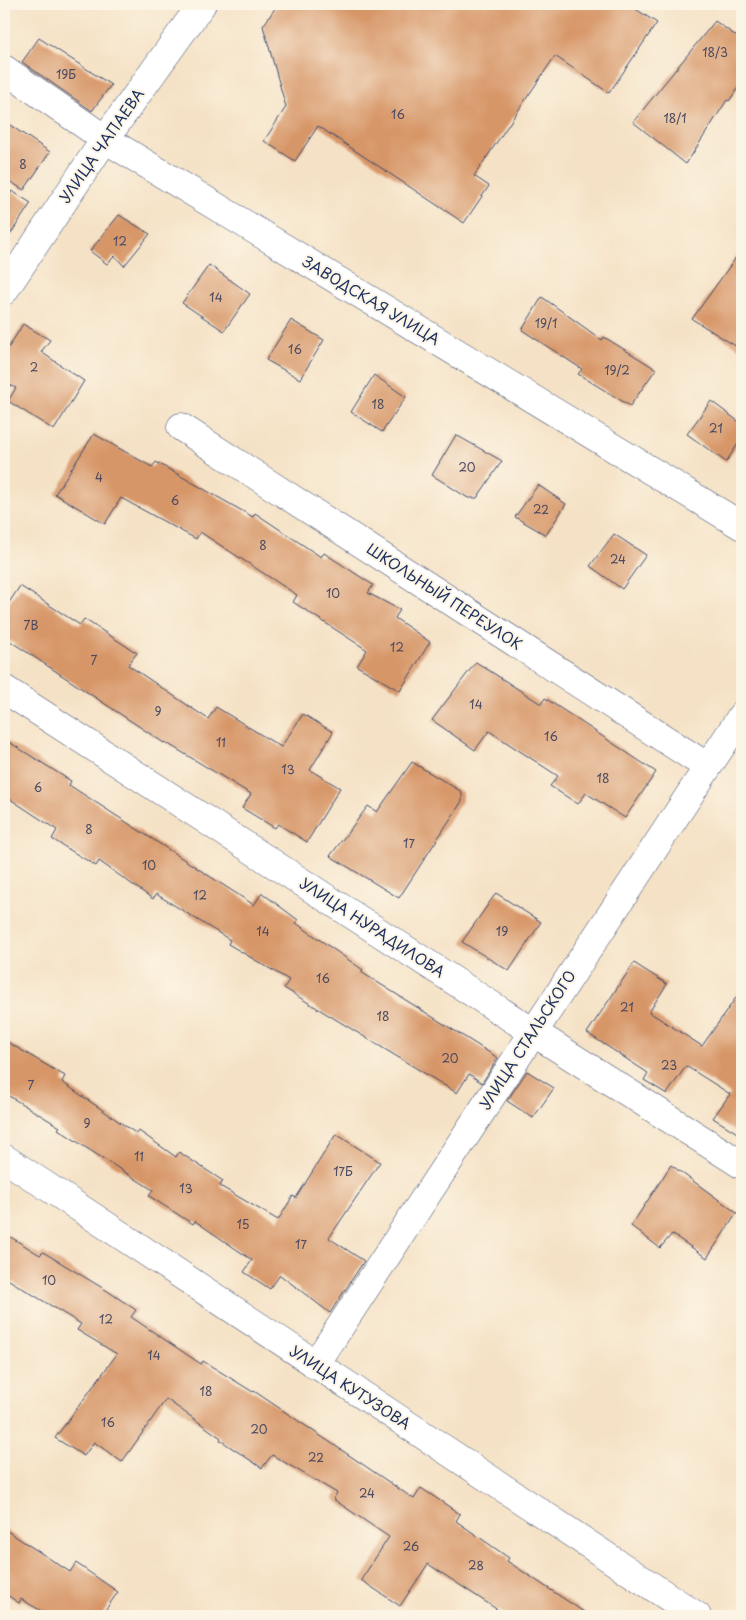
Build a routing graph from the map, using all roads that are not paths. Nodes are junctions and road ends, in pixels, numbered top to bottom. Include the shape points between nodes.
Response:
1 (202, 4) edge
2 (4, 69) edge
3 (105, 140) junction
4 (4, 291) edge
5 (181, 427) dead end
6 (742, 526) edge
7 (4, 689) edge
8 (742, 714) edge
9 (708, 767) junction
10 (533, 1032) junction
11 (4, 1158) edge
12 (742, 1164) edge
13 (315, 1365) junction
14 (697, 1616) edge

1 - 3 street, УЛИЦА ЧАПАЕВА
2 - 3 street, ЗАВОДСКАЯ УЛИЦА
3 - 4 street, УЛИЦА ЧАПАЕВА
3 - 6 street, ЗАВОДСКАЯ УЛИЦА
5 - 9 street, ШКОЛЬНЫЙ ПЕРЕУЛОК
7 - 10 street, УЛИЦА НУРАДИЛОВА
8 - 9 street, УЛИЦА СТАЛЬСКОГО
9 - 10 street, УЛИЦА СТАЛЬСКОГО
10 - 12 street, УЛИЦА НУРАДИЛОВА
10 - 13 street, УЛИЦА СТАЛЬСКОГО
11 - 13 street, УЛИЦА КУТУЗОВА
13 - 14 street, УЛИЦА КУТУЗОВА

